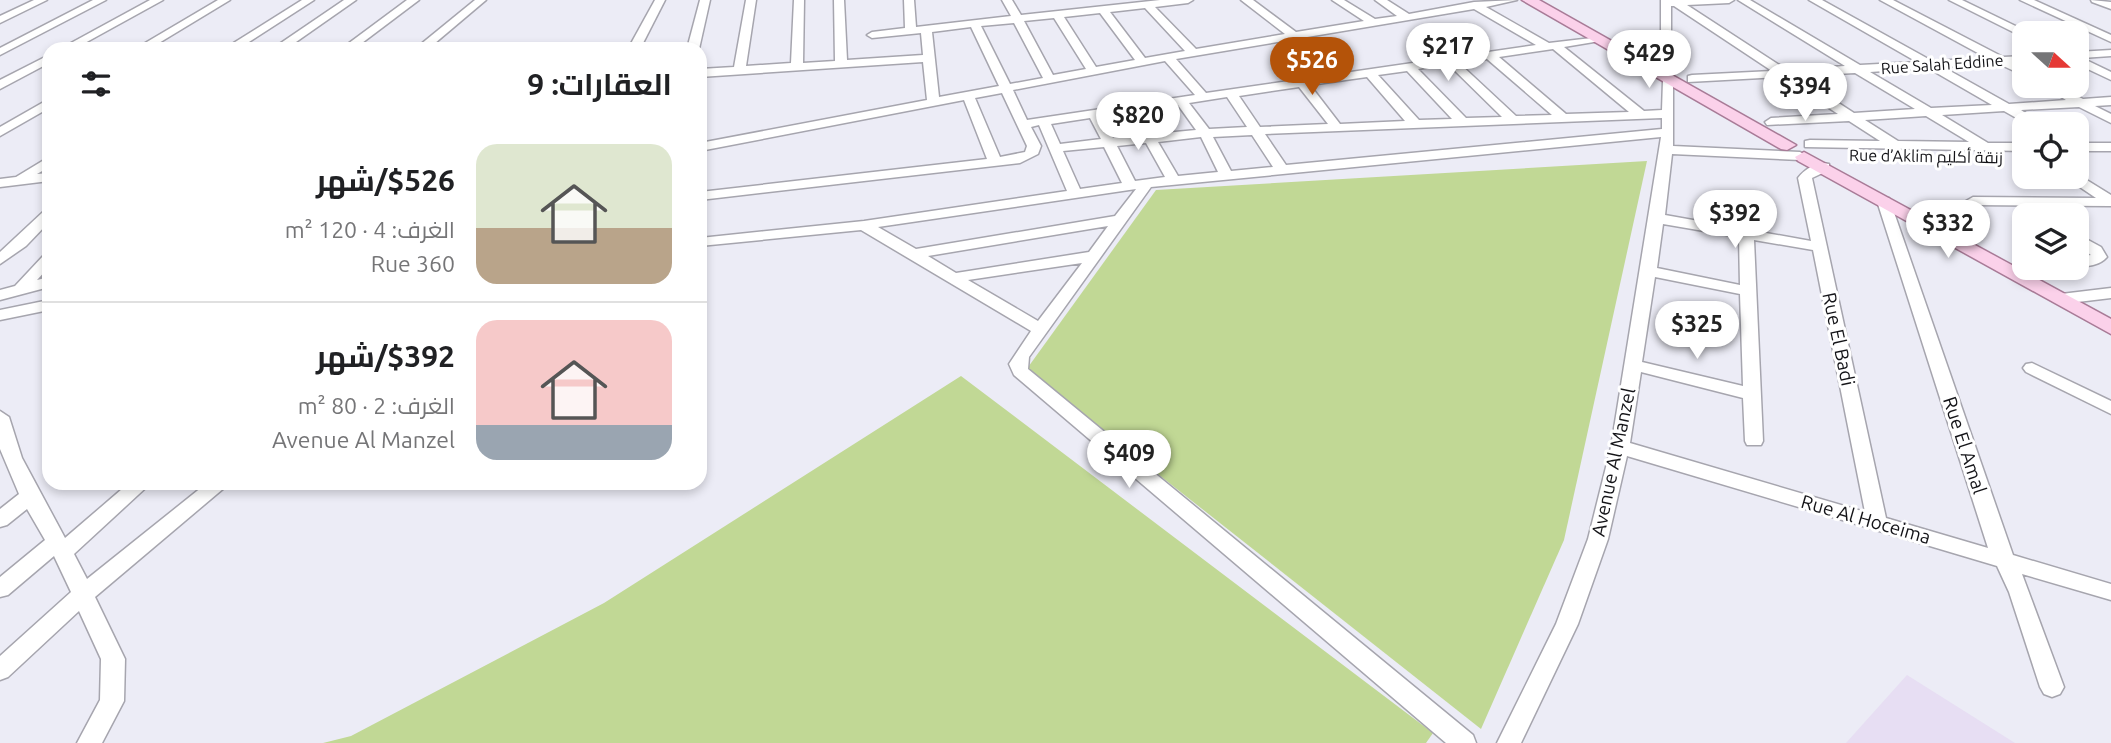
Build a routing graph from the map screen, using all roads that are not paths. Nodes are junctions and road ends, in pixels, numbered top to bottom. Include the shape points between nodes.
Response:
1 (42, 0) edge
2 (101, 0) edge
3 (158, 0) edge
4 (225, 0) edge
5 (309, 0) edge
6 (351, 0) edge
7 (414, 0) edge
8 (481, 0) edge
9 (660, 0) edge
10 (705, 0) edge
11 (751, 0) edge
12 (799, 0) edge
13 (839, 0) edge
14 (909, 0) edge
15 (1007, 0) edge
16 (1071, 0) edge
17 (1188, 0) edge
18 (1246, 0) edge
19 (1337, 0) edge
20 (1380, 0) edge
21 (1434, 0) edge
22 (1511, 0) edge
23 (1529, 0) edge
24 (1549, 0) edge
25 (1721, 0) edge
26 (1729, 0) edge
27 (1743, 0) edge
28 (1814, 0) edge
29 (1885, 0) edge
30 (1954, 0) edge
31 (2025, 0) edge
32 (2096, 0) edge
33 (1669, 2) edge
34 (1128, 3) edge
35 (1148, 5) junction
36 (1474, 5) junction
37 (2111, 6) edge
38 (1450, 9) junction
39 (1103, 10) junction
40 (1081, 13) junction
41 (1058, 15) junction
42 (1406, 17) junction
43 (0, 20) edge
44 (1016, 21) junction
45 (1372, 22) junction
46 (975, 25) junction
47 (2012, 28) edge
48 (926, 30) junction
49 (911, 32) junction
50 (873, 35) dead end
51 (1294, 36) junction
52 (1596, 39) junction
53 (2111, 39) edge
54 (79, 42) edge
55 (153, 42) edge
56 (241, 42) edge
57 (288, 42) edge
58 (357, 42) edge
59 (430, 42) edge
60 (638, 42) edge
61 (695, 42) edge
62 (1551, 46) junction
63 (0, 52) edge
64 (1193, 53) junction
65 (2111, 53) edge
66 (1489, 54) junction
67 (2090, 55) edge
68 (1168, 57) junction
69 (927, 58) junction
70 (1450, 60) junction
71 (2001, 60) junction
72 (2012, 60) edge
73 (42, 62) edge
74 (1142, 62) junction
75 (841, 64) junction
76 (2090, 64) edge
77 (1931, 65) junction
78 (1409, 66) junction
79 (2012, 66) edge
80 (797, 67) junction
81 (1858, 69) junction
82 (739, 71) junction
83 (1093, 72) junction
84 (1369, 72) junction
85 (1667, 72) junction
86 (707, 73) edge
87 (1785, 73) junction
88 (2111, 76) edge
89 (1692, 79) junction
90 (1050, 80) junction
91 (1301, 82) junction
92 (0, 85) edge
93 (1007, 89) junction
94 (1230, 92) junction
95 (968, 96) junction
96 (1203, 97) junction
97 (2072, 98) edge
98 (1181, 100) junction
99 (2111, 101) edge
100 (933, 103) junction
101 (2081, 103) junction
102 (42, 107) edge
103 (1132, 107) junction
104 (2007, 107) junction
105 (1929, 112) junction
106 (2016, 112) edge
107 (1094, 113) junction
108 (1641, 115) junction
109 (1852, 117) junction
110 (1563, 118) junction
111 (2111, 119) edge
112 (1513, 120) junction
113 (1043, 121) junction
114 (1462, 122) junction
115 (1771, 122) junction
116 (1023, 124) junction
117 (1415, 124) junction
118 (1337, 128) junction
119 (1256, 131) junction
120 (0, 132) edge
121 (1668, 132) junction
122 (1205, 133) junction
123 (1150, 138) junction
124 (2089, 141) edge
125 (2111, 141) edge
126 (1109, 143) junction
127 (707, 146) edge
128 (1896, 146) junction
129 (2012, 147) edge
130 (2089, 147) edge
131 (2111, 147) edge
132 (1055, 148) junction
133 (1799, 148) junction
134 (1988, 148) junction
135 (2012, 157) edge
136 (2089, 157) edge
137 (2111, 157) edge
138 (1825, 159) junction
139 (995, 162) junction
140 (42, 165) edge
141 (1282, 170) junction
142 (1226, 175) junction
143 (42, 178) edge
144 (1174, 180) junction
145 (5, 184) edge
146 (1138, 184) junction
147 (2089, 188) edge
148 (1075, 193) junction
149 (707, 195) edge
150 (1884, 201) junction
151 (1973, 201) dead end
152 (2016, 201) junction
153 (2111, 202) edge
154 (2019, 203) edge
155 (1657, 218) junction
156 (1120, 220) junction
157 (42, 221) edge
158 (864, 225) junction
159 (1746, 234) junction
160 (707, 241) edge
161 (2089, 245) edge
162 (1820, 247) junction
163 (914, 254) junction
164 (1094, 256) junction
165 (2012, 256) edge
166 (0, 259) edge
167 (2089, 261) edge
168 (42, 266) edge
169 (1648, 271) junction
170 (953, 278) junction
171 (2056, 280) edge
172 (0, 282) edge
173 (42, 283) edge
174 (25, 284) junction
175 (1748, 291) junction
176 (2111, 293) edge
177 (0, 295) edge
178 (2084, 295) junction
179 (2061, 299) junction
180 (42, 306) edge
181 (2111, 311) edge
182 (0, 315) edge
183 (2111, 328) edge
184 (1041, 330) junction
185 (1633, 365) junction
186 (2032, 368) dead end
187 (1752, 394) junction
188 (2106, 400) edge
189 (0, 417) edge
190 (1754, 441) dead end
191 (1620, 447) junction
192 (6, 454) edge
193 (132, 490) edge
194 (211, 490) edge
195 (30, 496) junction
196 (0, 520) edge
197 (1877, 522) junction
198 (60, 547) junction
199 (2005, 560) junction
200 (0, 589) edge
201 (2111, 592) edge
202 (81, 596) junction
203 (0, 670) edge
204 (2052, 687) dead end
205 (89, 743) edge
206 (1464, 743) edge
207 (1508, 743) edge

1 - 43 street
2 - 63 street
3 - 54 street
4 - 55 street
5 - 56 street
6 - 57 street
7 - 58 street
8 - 59 street
9 - 60 street
10 - 61 street
11 - 82 street
12 - 80 street
13 - 75 street
14 - 49 street
15 - 44 street
16 - 40 street
17 - 35 street
18 - 51 street
19 - 45 street
20 - 42 street
21 - 38 street
22 - 36 street
23 - 52 main road
24 - 85 main road
25 - 26 street
25 - 33 street
27 - 81 street
28 - 77 street
29 - 71 street
30 - 47 street
31 - 53 street
32 - 37 street
33 - 85 street, Avenue Al Manzel
33 - 87 street
34 - 35 street
34 - 39 street
35 - 64 street
36 - 38 street
36 - 62 street
38 - 42 street
39 - 40 street
39 - 74 street
40 - 41 street
41 - 44 street
41 - 83 street
42 - 45 street
44 - 46 street
44 - 90 street
45 - 51 street
46 - 48 street
46 - 93 street
48 - 49 street
48 - 69 street
49 - 50 street
51 - 64 street
52 - 62 street
52 - 85 main road
62 - 66 street
62 - 108 street
64 - 68 street
65 - 67 street
66 - 70 street
66 - 110 street
68 - 74 street
68 - 96 street
69 - 75 street
69 - 100 street
70 - 78 street
70 - 112 street
71 - 72 street, Rue Salah Eddine
71 - 77 street, Rue Salah Eddine
71 - 79 street
73 - 92 street
74 - 83 street
75 - 80 street
76 - 88 street
77 - 81 street, Rue Salah Eddine
77 - 104 street
78 - 84 street
78 - 114 street
80 - 82 street
81 - 87 street, Rue Salah Eddine
81 - 105 street
82 - 86 street
83 - 90 street
84 - 91 street
84 - 117 street
85 - 89 main road
85 - 121 street, Avenue Al Manzel
85 - 133 main road
87 - 89 street, Rue Salah Eddine
87 - 109 street
89 - 115 main road
90 - 93 street
91 - 94 street
91 - 118 street
93 - 95 street
93 - 116 street
94 - 96 street
94 - 119 street
95 - 100 street
95 - 139 street
96 - 98 street
97 - 101 street
98 - 103 street
98 - 122 street
99 - 101 street
100 - 127 street
101 - 104 street
101 - 111 street
102 - 120 street
103 - 107 street
103 - 123 street
104 - 105 street
104 - 106 street
105 - 109 street
105 - 134 street
107 - 113 street
107 - 126 street
108 - 110 street
108 - 121 street
109 - 115 street
109 - 128 street
110 - 112 street
112 - 114 street
113 - 116 street
113 - 132 street
114 - 117 street
115 - 133 main road
116 - 139 street via 1034,150 1020,159
117 - 118 street
118 - 119 street
119 - 122 street
119 - 141 street
121 - 133 street, Rue d’Aklim زنقة أكليم via 1751,152
121 - 141 street
121 - 155 street, Avenue Al Manzel
122 - 123 street
122 - 142 street
123 - 126 street
123 - 144 street
124 - 125 street
126 - 132 street
126 - 146 street
128 - 133 street, Rue d’Aklim زنقة أكليم
128 - 134 street, Rue d’Aklim زنقة أكليم
129 - 134 street, Rue d’Aklim زنقة أكليم
130 - 131 street
132 - 148 street
133 - 138 main road
135 - 138 street, Rue d’Aklim زنقة أكليم
136 - 137 street
138 - 150 main road
138 - 162 street, Rue El Badi via 1805,178
138 - 165 main road
139 - 149 street
140 - 145 street
141 - 142 street
142 - 144 street
143 - 145 street
144 - 146 street
146 - 148 street
146 - 156 street
147 - 153 street
148 - 158 street
150 - 179 main road
150 - 199 street, Rue El Amal
151 - 152 street
152 - 153 street
152 - 154 street
155 - 159 street
155 - 169 street, Avenue Al Manzel
156 - 163 street
156 - 164 street
157 - 166 street
158 - 160 street
158 - 163 street
159 - 162 street
159 - 175 street
161 - 167 street via 2099,257
162 - 197 street, Rue El Badi
163 - 170 street
164 - 170 street
164 - 184 street
168 - 174 street
169 - 175 street
169 - 185 street, Avenue Al Manzel
170 - 184 street
171 - 178 main road
172 - 174 street
173 - 174 street
174 - 177 street
175 - 187 street
176 - 178 street
178 - 179 street
178 - 181 main road
179 - 183 main road
180 - 182 street
184 - 206 street via 1018,364 1027,378
185 - 187 street
185 - 191 street, Avenue Al Manzel
186 - 188 street
187 - 190 street
189 - 192 street
191 - 197 street, Rue Al Hoceima
191 - 207 street, Avenue Al Manzel via 1598,540 1567,624
192 - 195 street
193 - 198 street
194 - 202 street
195 - 196 street
195 - 198 street
197 - 199 street, Rue Al Hoceima
198 - 200 street
198 - 202 street
199 - 201 street, Rue Al Hoceima
199 - 204 street, Rue El Amal
202 - 203 street
202 - 205 street via 113,659 112,701

